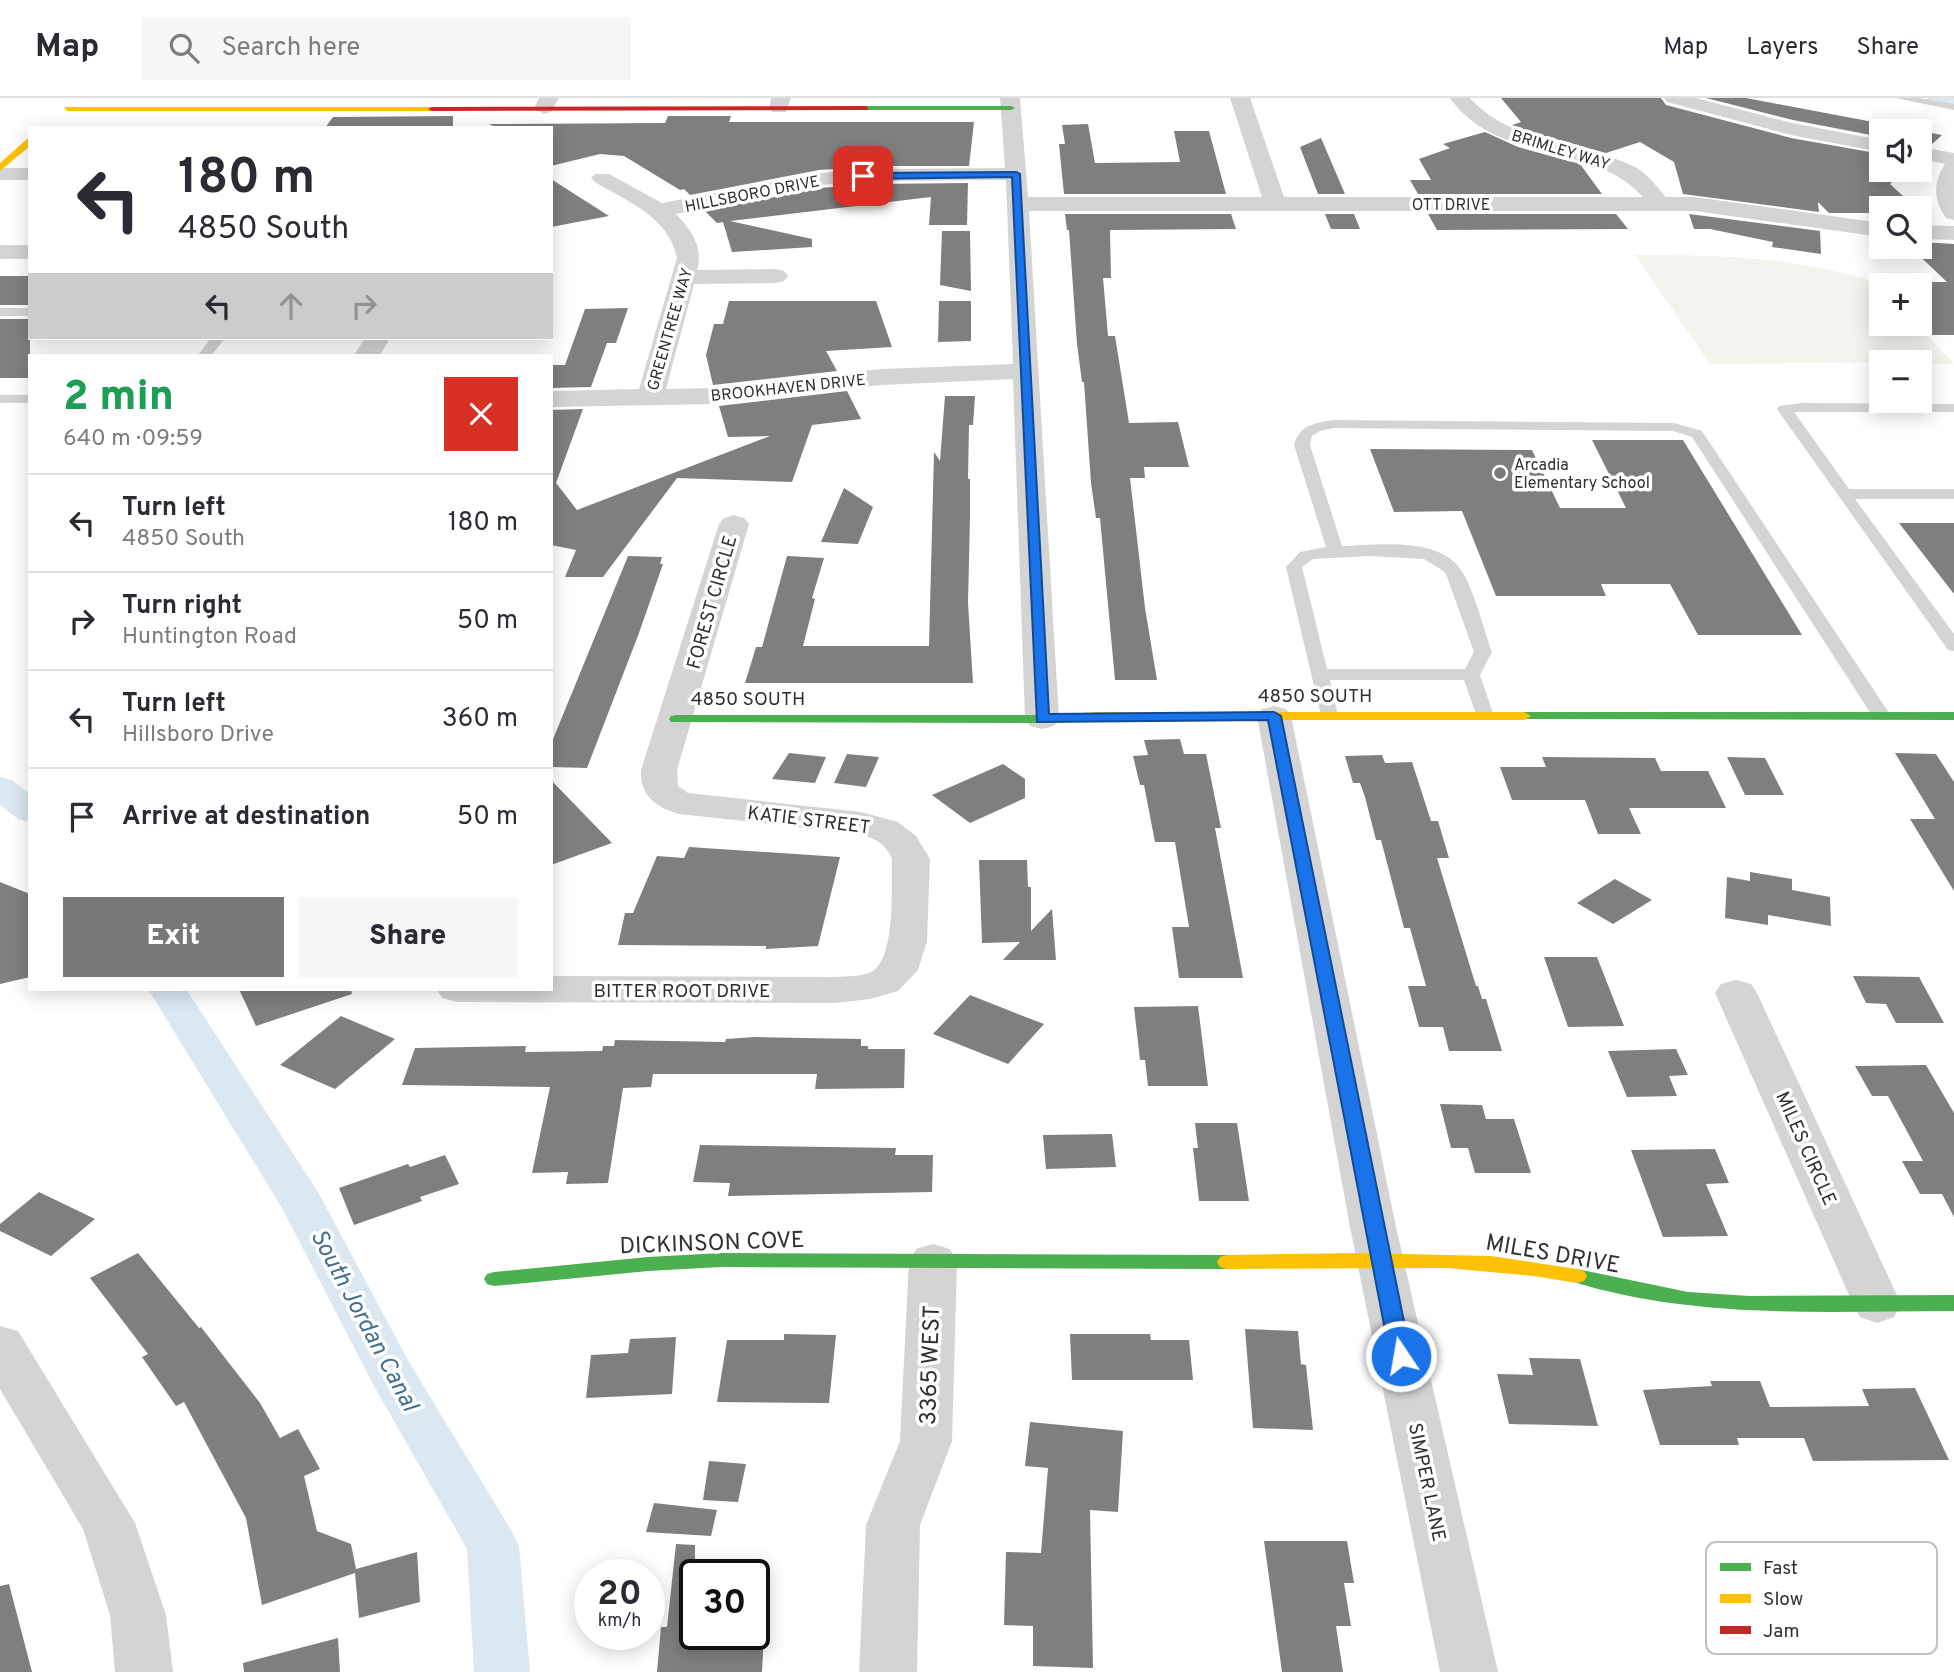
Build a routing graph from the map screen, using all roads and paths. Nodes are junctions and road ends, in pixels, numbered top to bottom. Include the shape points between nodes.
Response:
1 (1240, 98) edge
2 (1460, 98) edge
3 (1674, 98) edge
4 (1900, 98) edge
5 (73, 103) edge
6 (295, 103) edge
7 (546, 103) edge
8 (780, 103) edge
9 (1010, 103) edge
10 (1954, 107) edge
11 (52, 121) dead end
12 (28, 143) edge
13 (1869, 144) edge
14 (1932, 155) edge
15 (1954, 159) edge
16 (1954, 165) edge
17 (0, 167) edge
18 (0, 174) edge
19 (28, 174) edge
20 (1016, 174) junction
21 (602, 178) dead end
22 (1018, 204) junction
23 (1275, 204) junction
24 (1660, 204) junction
25 (657, 211) junction
26 (1954, 213) edge
27 (1869, 228) edge
28 (1932, 232) edge
29 (1954, 233) edge
30 (0, 252) edge
31 (28, 252) edge
32 (776, 276) dead end
33 (684, 277) junction
34 (0, 312) edge
35 (28, 312) edge
36 (216, 340) edge
37 (206, 354) edge
38 (1026, 371) junction
39 (650, 398) junction
40 (0, 399) edge
41 (28, 399) edge
42 (553, 399) edge
43 (1954, 408) edge
44 (1844, 494) junction
45 (1954, 494) edge
46 (734, 524) dead end
47 (1336, 552) junction
48 (1954, 646) edge
49 (1320, 674) junction
50 (1471, 675) junction
51 (1274, 716) junction
52 (1329, 716) junction
53 (1485, 716) junction
54 (1882, 716) junction
55 (1954, 716) edge
56 (676, 719) junction
57 (1042, 719) junction
58 (901, 968) joint
59 (553, 989) edge
60 (1737, 993) dead end
61 (933, 1262) junction
62 (1381, 1262) junction
63 (494, 1279) dead end
64 (1954, 1303) edge
65 (1877, 1304) junction
66 (0, 1345) edge
67 (144, 1672) edge
68 (888, 1672) edge
69 (1469, 1672) edge

1 - 23 street
2 - 24 street, BRIMLEY WAY via 1475,117 1496,129 1628,172
3 - 13 street
4 - 10 lane
5 - 6 street
5 - 11 street
6 - 7 street
7 - 8 street
8 - 9 street
9 - 20 street
12 - 17 street
14 - 15 street
16 - 26 street via 1947,176 1945,195
18 - 19 street
20 - 22 street
20 - 25 street, HILLSBORO DRIVE via 829,178
21 - 25 street, GREENTREE WAY
22 - 23 street, OTT DRIVE
22 - 38 street
23 - 24 street, OTT DRIVE
24 - 27 street, OTT DRIVE via 1722,206
25 - 33 street, GREENTREE WAY via 677,226 688,243
28 - 29 street
30 - 31 street
32 - 33 street
33 - 39 street, GREENTREE WAY
34 - 35 lane
36 - 37 lane
38 - 39 street, BROOKHAVEN DRIVE via 881,377 712,396
38 - 57 street
39 - 42 street, BROOKHAVEN DRIVE
40 - 41 lane
43 - 44 lane via 1784,409
44 - 45 lane
44 - 48 lane
46 - 56 street, FOREST CIRCLE
47 - 49 lane via 1311,554 1294,567
47 - 50 lane via 1426,554 1446,563 1454,572 1483,652
47 - 54 lane via 1302,444 1305,434 1316,428 1348,424 1686,430 1703,440
49 - 50 lane
49 - 52 lane
50 - 53 lane
51 - 52 street, 4850 SOUTH
51 - 57 street, 4850 SOUTH
51 - 62 street, SIMPER LANE
52 - 53 street, 4850 SOUTH
53 - 54 street, 4850 SOUTH
54 - 55 street, 4850 SOUTH
56 - 57 street, 4850 SOUTH
56 - 58 street, KATIE STREET via 657,783 664,795 679,803 861,823 898,836 911,859 907,949
58 - 59 street, BITTER ROOT DRIVE via 887,981 835,990
60 - 65 street, MILES CIRCLE
61 - 62 street, MILES DRIVE
61 - 63 street, DICKINSON COVE via 722,1260
61 - 68 street, 3365 WEST via 926,1441 893,1525
62 - 65 street, MILES DRIVE via 1432,1260 1537,1268 1688,1300
62 - 69 street, SIMPER LANE
64 - 65 street, MILES DRIVE
66 - 67 street via 108,1523 138,1615

